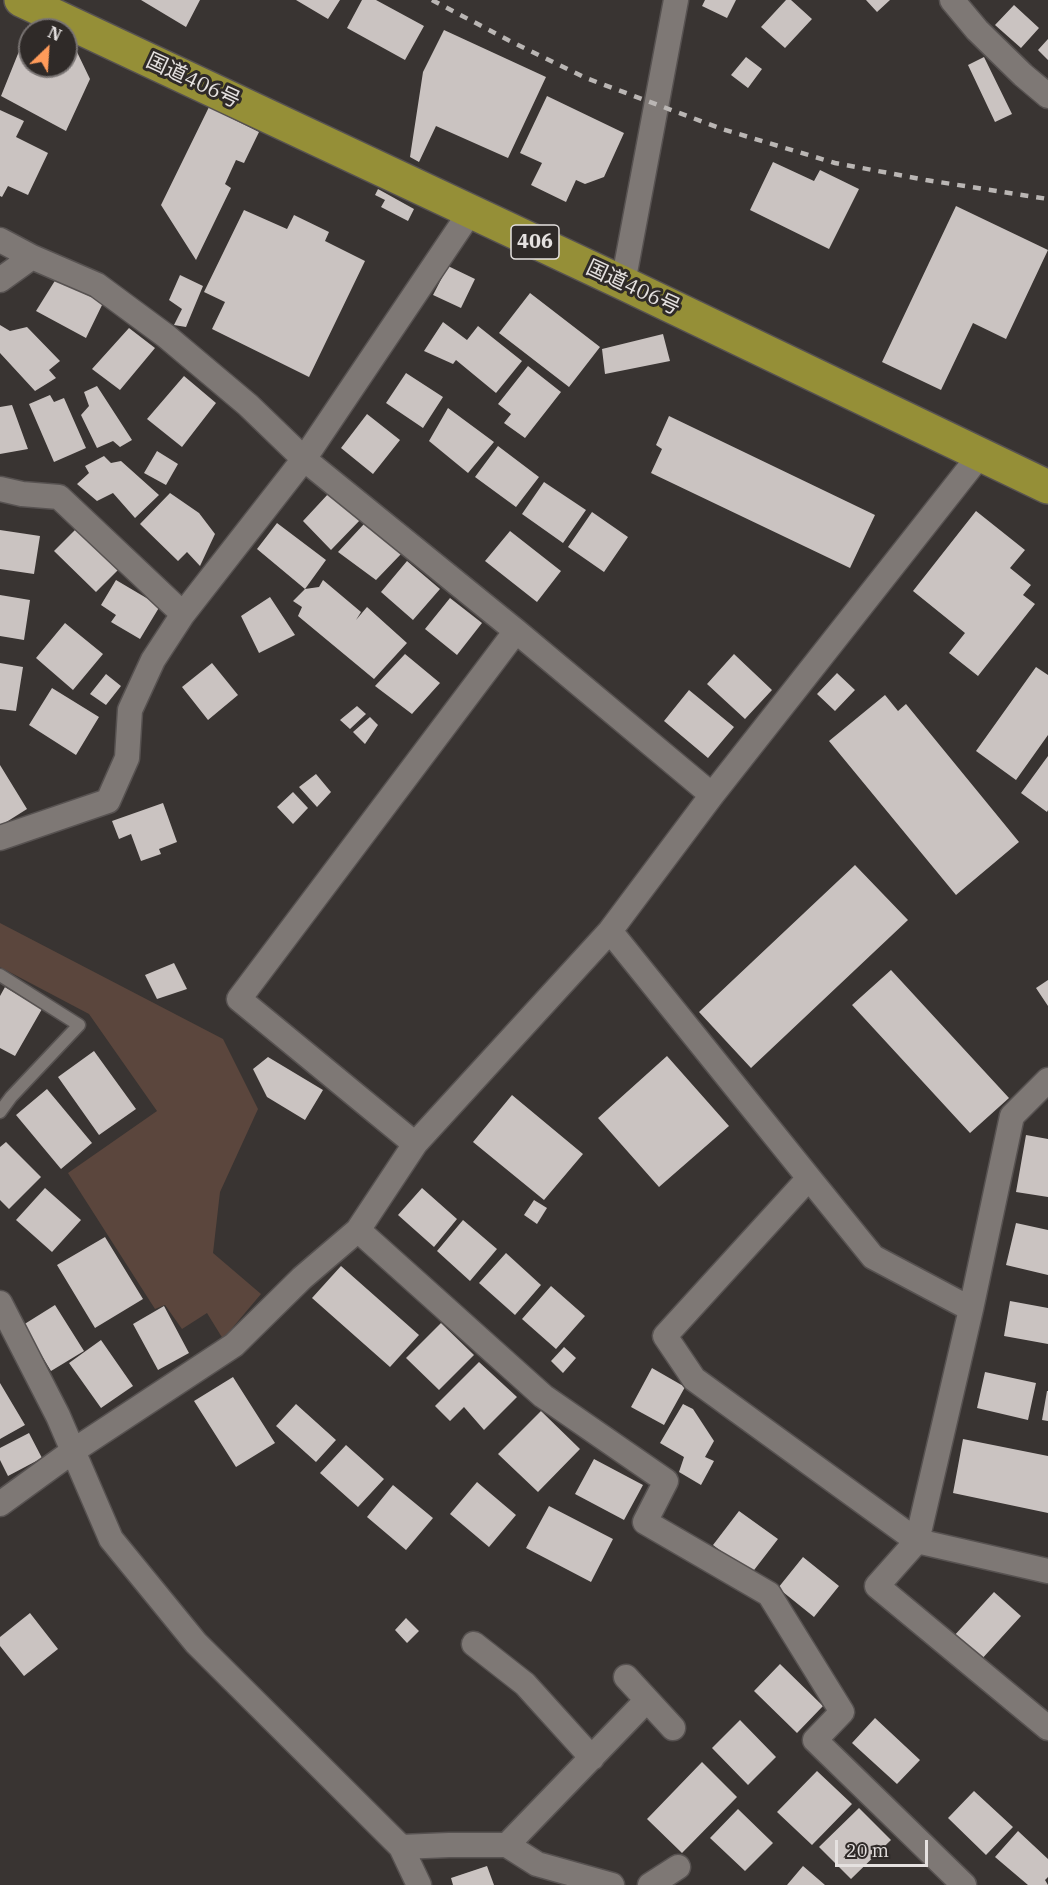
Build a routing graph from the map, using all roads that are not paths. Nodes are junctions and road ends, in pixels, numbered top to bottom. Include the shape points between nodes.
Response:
1 (21, 0) edge
2 (676, 0) edge
3 (951, 0) edge
4 (1048, 96) edge
5 (471, 211) junction
6 (0, 240) edge
7 (32, 257) junction
8 (0, 280) edge
9 (623, 283) junction
10 (980, 455) junction
11 (304, 459) junction
12 (1048, 487) edge
13 (0, 489) edge
14 (183, 614) junction
15 (516, 631) junction
16 (712, 795) junction
17 (0, 838) edge
18 (610, 930) junction
19 (0, 975) edge
20 (1048, 1080) edge
21 (0, 1112) edge
22 (415, 1144) junction
23 (809, 1178) junction
24 (358, 1230) junction
25 (0, 1304) edge
26 (971, 1309) junction
27 (73, 1451) junction
28 (0, 1504) edge
29 (917, 1541) junction
30 (1048, 1571) edge
31 (474, 1644) dead end
32 (626, 1677) dead end
33 (647, 1701) junction
34 (673, 1728) dead end
35 (1048, 1728) edge
36 (592, 1758) junction
37 (507, 1845) junction
38 (401, 1847) junction
39 (678, 1867) dead end
40 (419, 1885) edge
41 (612, 1885) edge
42 (650, 1885) edge
43 (964, 1885) edge

1 - 5 highway, 国道406号 / 406
2 - 9 street
3 - 4 street via 984,38
5 - 9 highway, 国道406号 / 406
5 - 11 street
6 - 7 street
7 - 8 street
7 - 11 street via 97,285 166,336 248,405
9 - 10 highway, 国道406号 / 406
10 - 12 highway, 国道406号 / 406
10 - 16 street
11 - 14 street
11 - 15 street
13 - 14 street via 59,497
14 - 17 street via 153,660 130,710 127,758 108,801
15 - 16 street
15 - 22 street via 239,999
16 - 18 street
18 - 22 street
18 - 23 street
19 - 21 lane via 79,1025
20 - 26 street via 1012,1116
22 - 24 street
23 - 26 street via 873,1257
23 - 29 street via 665,1336 694,1379
24 - 27 street via 234,1345
24 - 43 street via 543,1396 666,1481 645,1522 769,1594 842,1712 815,1740
25 - 27 street
26 - 29 street
27 - 28 street
27 - 38 street via 111,1539 196,1643
29 - 30 street
29 - 35 street via 877,1586
31 - 36 street via 525,1684
32 - 33 street
33 - 34 street
33 - 36 street
36 - 37 street
37 - 38 street
37 - 41 street via 537,1864
38 - 40 street
39 - 42 street

